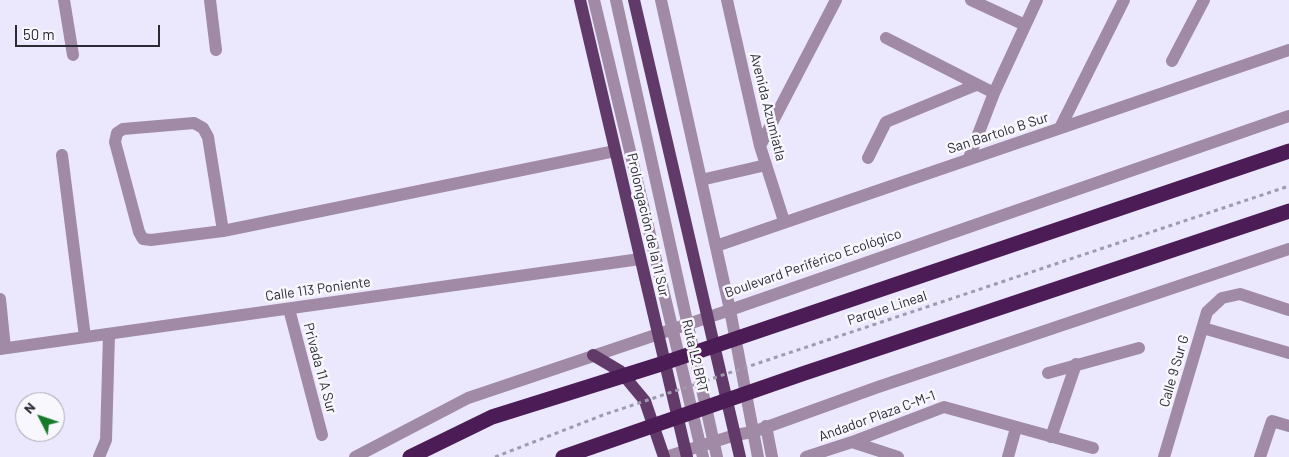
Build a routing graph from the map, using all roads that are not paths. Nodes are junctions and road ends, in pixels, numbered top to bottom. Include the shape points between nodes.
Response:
1 (64, 0) edge
2 (210, 0) edge
3 (580, 0) edge
4 (594, 0) edge
5 (616, 0) edge
6 (634, 0) edge
7 (661, 0) edge
8 (727, 0) edge
9 (836, 0) edge
10 (971, 0) edge
11 (1037, 0) edge
12 (1124, 0) edge
13 (1204, 0) edge
14 (1025, 25) junction
15 (886, 38) dead end
16 (216, 50) dead end
17 (1289, 50) edge
18 (72, 56) dead end
19 (1172, 61) dead end
20 (976, 84) junction
21 (994, 93) junction
22 (1289, 116) edge
23 (1060, 128) junction
24 (760, 146) junction
25 (615, 151) junction
26 (1289, 152) edge
27 (62, 155) dead end
28 (868, 158) dead end
29 (969, 158) junction
30 (766, 165) junction
31 (701, 180) junction
32 (1289, 211) edge
33 (784, 221) junction
34 (223, 231) junction
35 (716, 246) junction
36 (1289, 249) edge
37 (640, 259) junction
38 (0, 299) edge
39 (289, 308) junction
40 (730, 310) junction
41 (1289, 310) edge
42 (708, 316) junction
43 (686, 323) junction
44 (673, 328) junction
45 (1202, 328) junction
46 (658, 333) junction
47 (109, 334) junction
48 (85, 337) junction
49 (3, 348) edge
50 (1139, 348) dead end
51 (1289, 353) edge
52 (593, 355) junction
53 (1076, 364) junction
54 (1048, 373) dead end
55 (766, 426) junction
56 (1289, 426) edge
57 (1016, 428) junction
58 (753, 432) junction
59 (735, 435) junction
60 (322, 436) dead end
61 (1051, 437) junction
62 (713, 442) junction
63 (852, 442) junction
64 (1093, 448) dead end
65 (702, 451) edge
66 (686, 454) edge
67 (823, 454) edge
68 (99, 457) edge
69 (354, 457) edge
70 (410, 457) edge
71 (563, 457) edge
72 (665, 457) edge
73 (717, 457) edge
74 (740, 457) edge
75 (758, 457) edge
76 (772, 457) edge
77 (806, 457) edge
78 (898, 457) edge
79 (1008, 457) edge
80 (1164, 457) edge
81 (1260, 457) edge

1 - 18 street
2 - 16 street
3 - 25 main road, Prolongación de la 11 Sur
4 - 44 street, Ruta L2 BRT
5 - 43 street, Ruta L2 BRT
6 - 42 main road
7 - 31 street
8 - 24 street, Avenida Azumiatla
9 - 24 street
10 - 14 street
11 - 14 street
12 - 23 street
13 - 19 street
14 - 21 street
15 - 20 street
17 - 23 street, San Bartolo B Sur
20 - 21 street
20 - 28 street via 886,122
21 - 29 street
22 - 40 street, Boulevard Periférico Ecológico
23 - 29 street, San Bartolo B Sur
24 - 30 street, Avenida Azumiatla
25 - 34 street
25 - 37 main road, Prolongación de la 11 Sur
26 - 70 highway, bridge via 670,361 492,417
27 - 48 street
29 - 33 street, San Bartolo B Sur
30 - 31 street
30 - 33 street, Avenida Azumiatla
31 - 35 street
32 - 71 highway, bridge
33 - 35 street, San Bartolo B Sur
34 - 34 street via 143,239 115,142 117,133 123,129 194,123 203,128 208,137
35 - 40 street
36 - 55 street
37 - 39 street, Calle 113 Poniente
37 - 46 main road, Prolongación de la 11 Sur
38 - 49 street
39 - 47 street, Calle 113 Poniente
39 - 60 street, Privada 11 A Sur
40 - 42 street, Boulevard Periférico Ecológico
40 - 58 street
41 - 45 street, Calle 9 Sur G via 1240,294 1222,298 1207,312
42 - 43 street, Boulevard Periférico Ecológico
42 - 59 main road
43 - 44 street, Boulevard Periférico Ecológico
43 - 62 street, Ruta L2 BRT
44 - 46 street, Boulevard Periférico Ecológico
44 - 65 street, Ruta L2 BRT
45 - 51 street
45 - 80 street, Calle 9 Sur G
46 - 52 street, Boulevard Periférico Ecológico
46 - 66 main road, Prolongación de la 11 Sur
47 - 48 street, Calle 113 Poniente
47 - 68 street via 106,440
48 - 49 street, Calle 113 Poniente
50 - 53 street
52 - 69 street, Boulevard Periférico Ecológico via 468,398
52 - 72 main road via 620,372 645,401
53 - 54 street
53 - 61 street
55 - 58 street
55 - 76 street
56 - 81 street via 1272,420
57 - 61 street, Andador Plaza C-M-1
57 - 63 street, Andador Plaza C-M-1 via 944,407
57 - 79 street
58 - 59 street
58 - 75 street
59 - 62 street
59 - 74 main road
61 - 64 street, Andador Plaza C-M-1
62 - 65 street
62 - 73 street, Ruta L2 BRT
63 - 67 street, Andador Plaza C-M-1
63 - 78 street
65 - 66 street
66 - 72 street
67 - 77 street, Andador Plaza C-M-1

